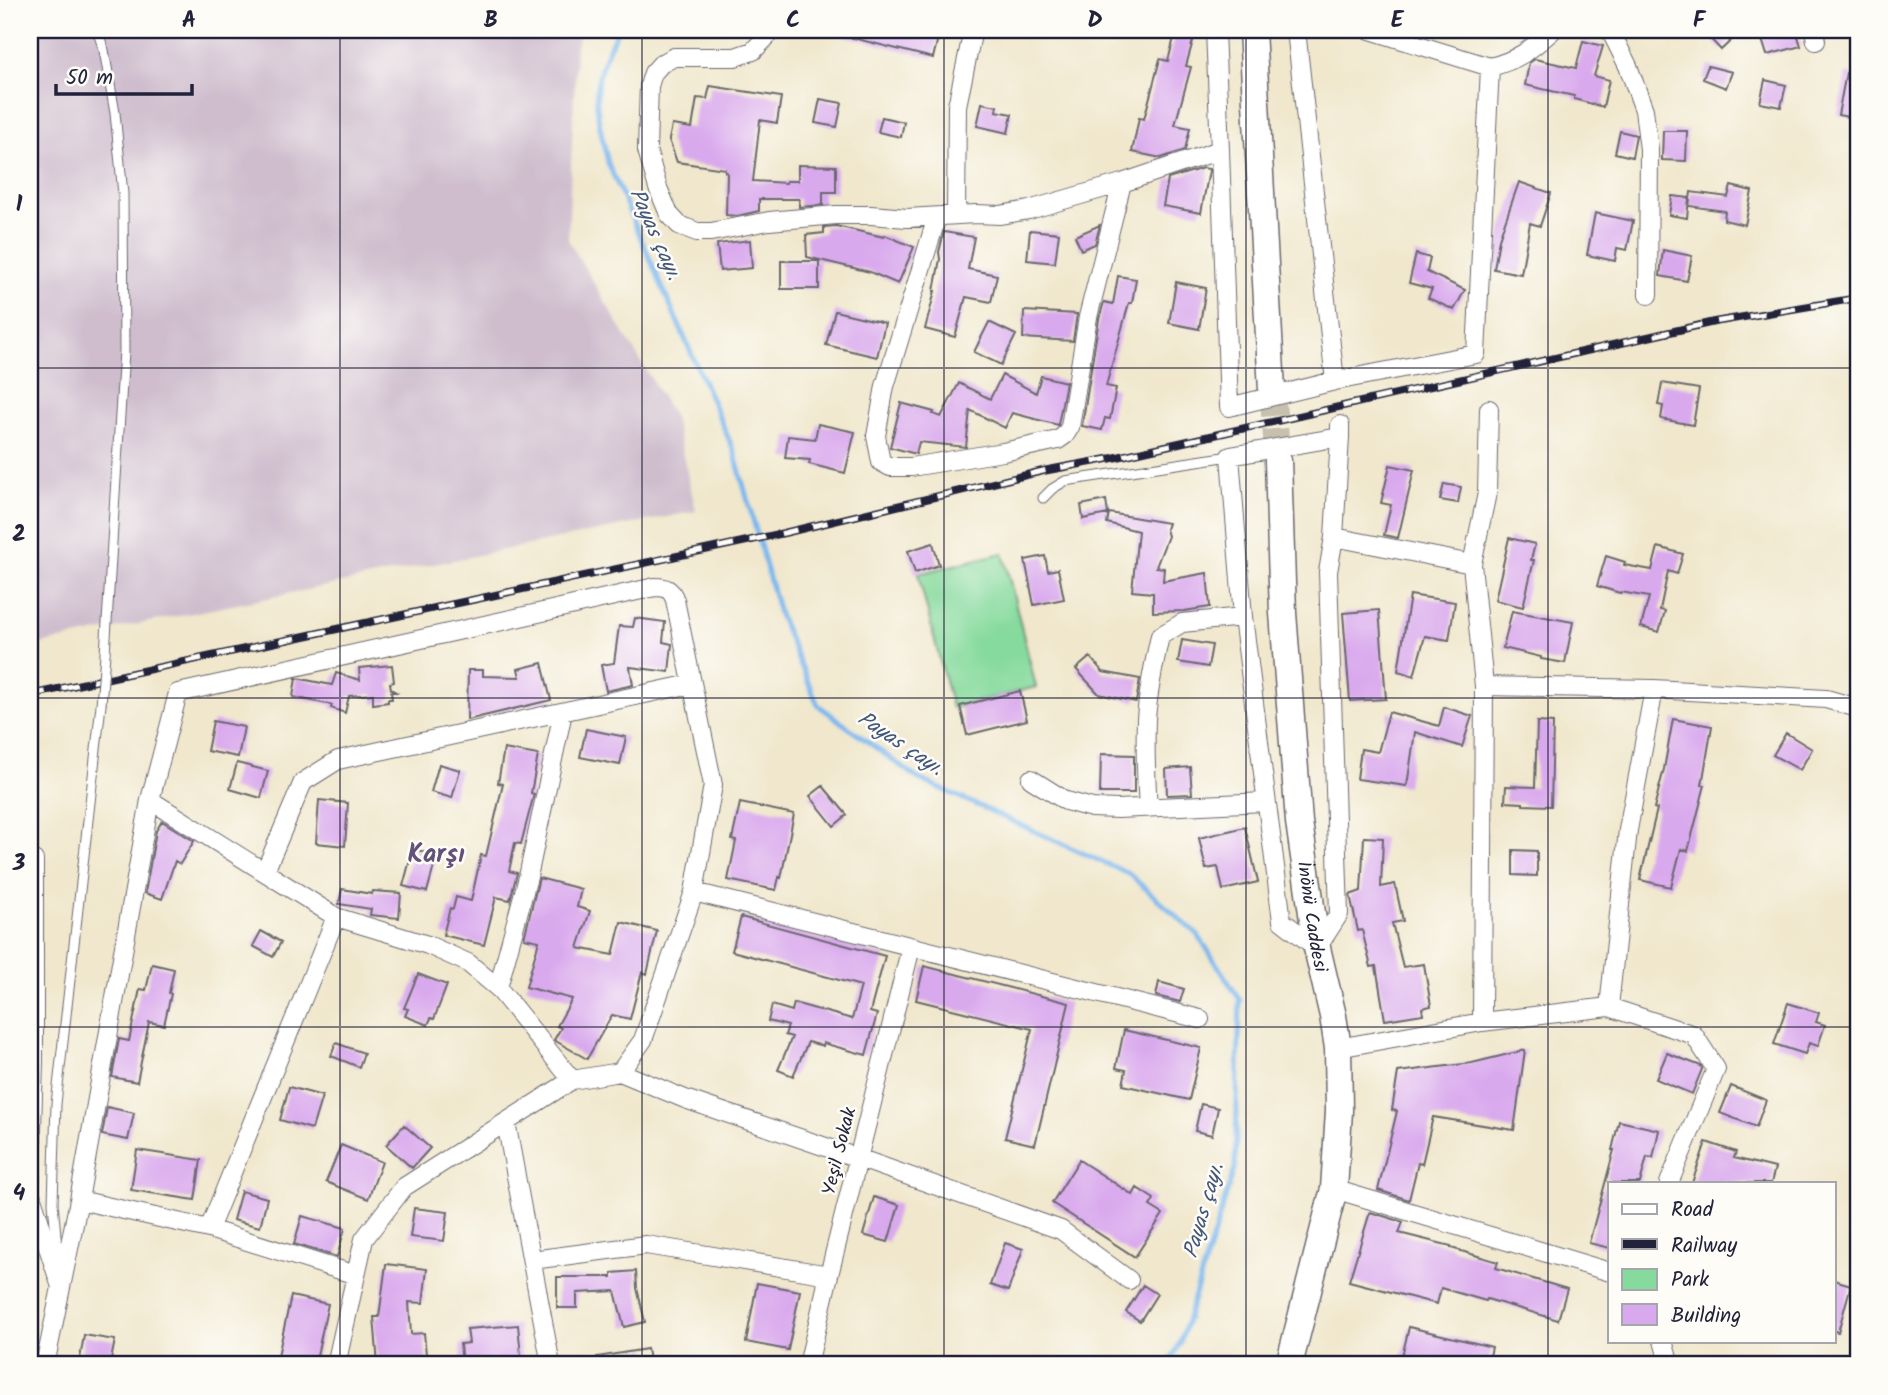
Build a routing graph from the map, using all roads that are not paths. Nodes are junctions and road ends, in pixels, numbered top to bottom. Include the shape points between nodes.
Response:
1 (97, 30) edge
2 (773, 30) edge
3 (973, 30) edge
4 (1215, 30) edge
5 (1252, 30) edge
6 (1296, 30) edge
7 (1370, 30) edge
8 (1553, 30) edge
9 (1610, 30) edge
10 (1490, 67) junction
11 (1220, 150) junction
12 (1122, 183) junction
13 (956, 215) junction
14 (937, 217) junction
15 (1648, 295) dead end
16 (1335, 382) junction
17 (1272, 390) tunnel mouth
18 (1489, 410) dead end
19 (1230, 456) junction
20 (1278, 461) tunnel mouth
21 (1043, 498) dead end
22 (1335, 537) junction
23 (1472, 564) junction
24 (1243, 617) junction
25 (691, 684) junction
26 (1484, 686) junction
27 (1654, 689) junction
28 (1858, 708) edge
29 (563, 712) junction
30 (1031, 779) dead end
31 (150, 800) junction
32 (1265, 802) junction
33 (1148, 807) junction
34 (30, 860) edge
35 (265, 871) junction
36 (694, 892) junction
37 (336, 918) junction
38 (911, 947) junction
39 (1317, 948) junction
40 (498, 988) junction
41 (1609, 1007) junction
42 (1200, 1018) dead end
43 (1482, 1022) junction
44 (1338, 1048) junction
45 (32, 1062) edge
46 (620, 1072) junction
47 (572, 1080) junction
48 (506, 1122) junction
49 (858, 1158) junction
50 (1669, 1182) edge
51 (1334, 1189) junction
52 (79, 1200) junction
53 (209, 1228) junction
54 (532, 1260) junction
55 (1608, 1271) edge
56 (356, 1275) junction
57 (829, 1275) junction
58 (1129, 1280) dead end
59 (61, 1287) junction
60 (1662, 1342) edge
61 (46, 1365) edge
62 (336, 1365) edge
63 (551, 1365) edge
64 (808, 1365) edge
65 (1290, 1365) edge
66 (1670, 1365) edge

1 - 59 lane, bridge via 115,113 123,194 124,351 101,705 56,1104 53,1203
2 - 14 street via 753,51 735,57 674,57 653,73 647,149 669,214 679,225 697,232 835,215
3 - 13 street via 957,106
4 - 11 street
5 - 17 main road
6 - 16 street
7 - 10 street
8 - 10 street via 1510,62
9 - 15 street via 1644,110 1649,149
10 - 16 street via 1476,354
11 - 12 street
11 - 16 street via 1229,407
12 - 13 street via 1029,210
12 - 14 street via 1088,317 1065,435 1003,452 890,467 881,462 876,436 885,386
13 - 14 street
18 - 23 street via 1487,493
19 - 21 lane via 1065,481
19 - 22 street via 1340,431
19 - 24 street
20 - 39 main road, İnönü Caddesi via 1283,613 1299,822
22 - 23 street
22 - 39 street via 1328,572 1339,914
23 - 26 street
24 - 32 street
24 - 33 street via 1182,623 1160,636 1146,717
25 - 29 street
25 - 31 street via 675,600 665,587 656,587 178,693
25 - 36 street via 713,785
26 - 27 street
26 - 43 street
27 - 28 street via 1826,699
27 - 41 street via 1628,830
29 - 35 street via 338,760 303,782
29 - 40 street via 528,877
30 - 33 street via 1079,805
31 - 35 street
31 - 52 street
32 - 33 street
32 - 39 street via 1282,921
34 - 45 street via 34,860
35 - 37 street
36 - 38 street
36 - 46 street via 643,1040
37 - 40 street via 428,945 468,963
37 - 53 street
38 - 42 street
38 - 49 street, Yeşil Sokak
39 - 44 main road, İnönü Caddesi
40 - 47 street
41 - 43 street
41 - 50 street via 1695,1035 1716,1069
43 - 44 street
44 - 51 main road, İnönü Caddesi
45 - 59 street via 30,1192
46 - 47 street
46 - 49 street
47 - 48 street
48 - 54 street
48 - 56 street via 404,1187 364,1240
49 - 57 street, Yeşil Sokak
49 - 58 street via 1061,1230
51 - 55 street
51 - 65 main road, İnönü Caddesi
52 - 53 street
52 - 59 street
53 - 56 street
54 - 57 street via 646,1245
54 - 63 street
56 - 62 street
57 - 64 street, Yeşil Sokak
59 - 61 street
60 - 66 street

